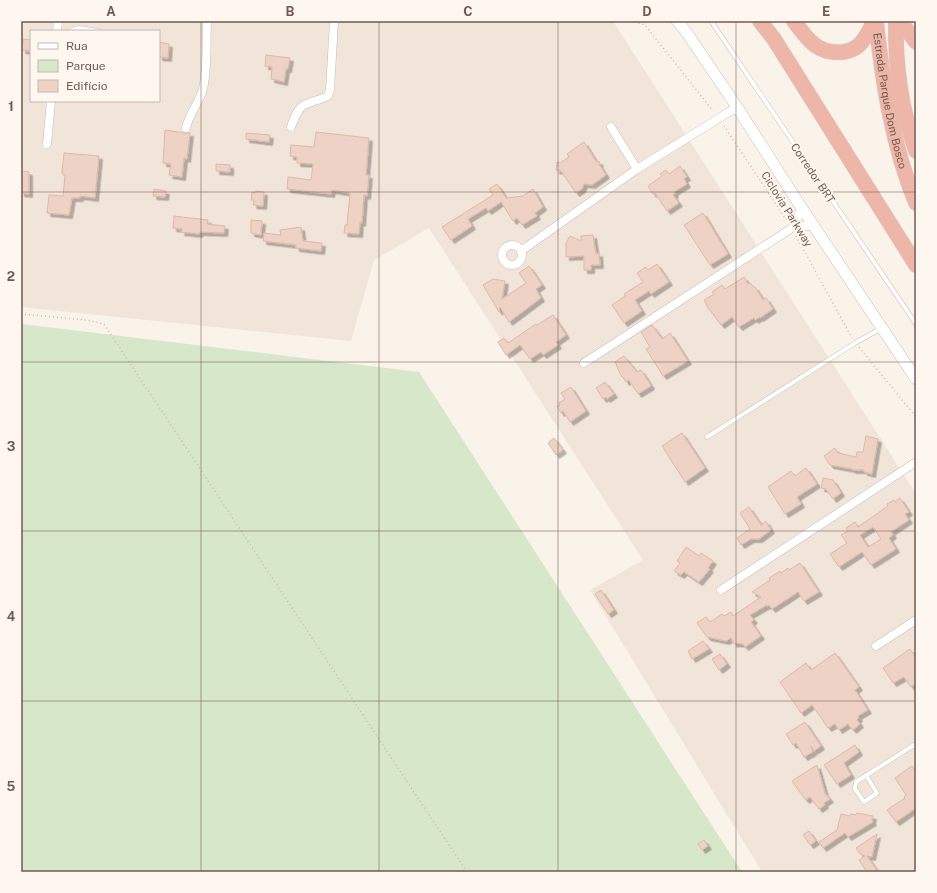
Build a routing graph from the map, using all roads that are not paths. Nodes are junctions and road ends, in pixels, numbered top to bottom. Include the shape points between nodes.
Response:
1 (206, 21) edge
2 (334, 21) edge
3 (677, 21) edge
4 (711, 21) edge
5 (760, 21) edge
6 (794, 21) edge
7 (875, 21) edge
8 (896, 21) edge
9 (900, 21) edge
10 (73, 30) edge
11 (92, 30) edge
12 (916, 42) edge
13 (51, 102) edge
14 (737, 106) junction
15 (291, 127) dead end
16 (611, 127) dead end
17 (186, 128) dead end
18 (47, 144) dead end
19 (916, 151) edge
20 (638, 169) junction
21 (916, 202) edge
22 (801, 207) junction
23 (815, 226) junction
24 (793, 227) junction
25 (521, 250) dead end
26 (916, 266) edge
27 (916, 324) edge
28 (882, 328) junction
29 (584, 363) dead end
30 (916, 379) edge
31 (707, 437) dead end
32 (916, 462) edge
33 (722, 590) dead end
34 (916, 620) edge
35 (876, 646) dead end
36 (916, 744) edge
37 (866, 775) junction

1 - 17 street via 203,88 188,118
2 - 15 street via 328,96 300,108
3 - 14 main road
4 - 27 lane, Corredor BRT
5 - 26 highway via 774,39
6 - 7 highway via 807,40 823,51 836,53 849,51 859,45
7 - 21 highway, Estrada Parque Dom Bosco via 881,70 900,158
8 - 19 highway, Estrada Parque Dom Bosco via 895,50 900,92
9 - 12 highway
10 - 11 lane
13 - 18 street
14 - 20 street
14 - 22 main road
16 - 20 street
20 - 25 street
22 - 23 main road
22 - 24 street
23 - 24 street
23 - 28 main road
24 - 29 street
28 - 30 main road
28 - 31 lane
32 - 33 street
34 - 35 street
36 - 37 lane
37 - 37 lane via 856,782 855,789 864,802 877,793

